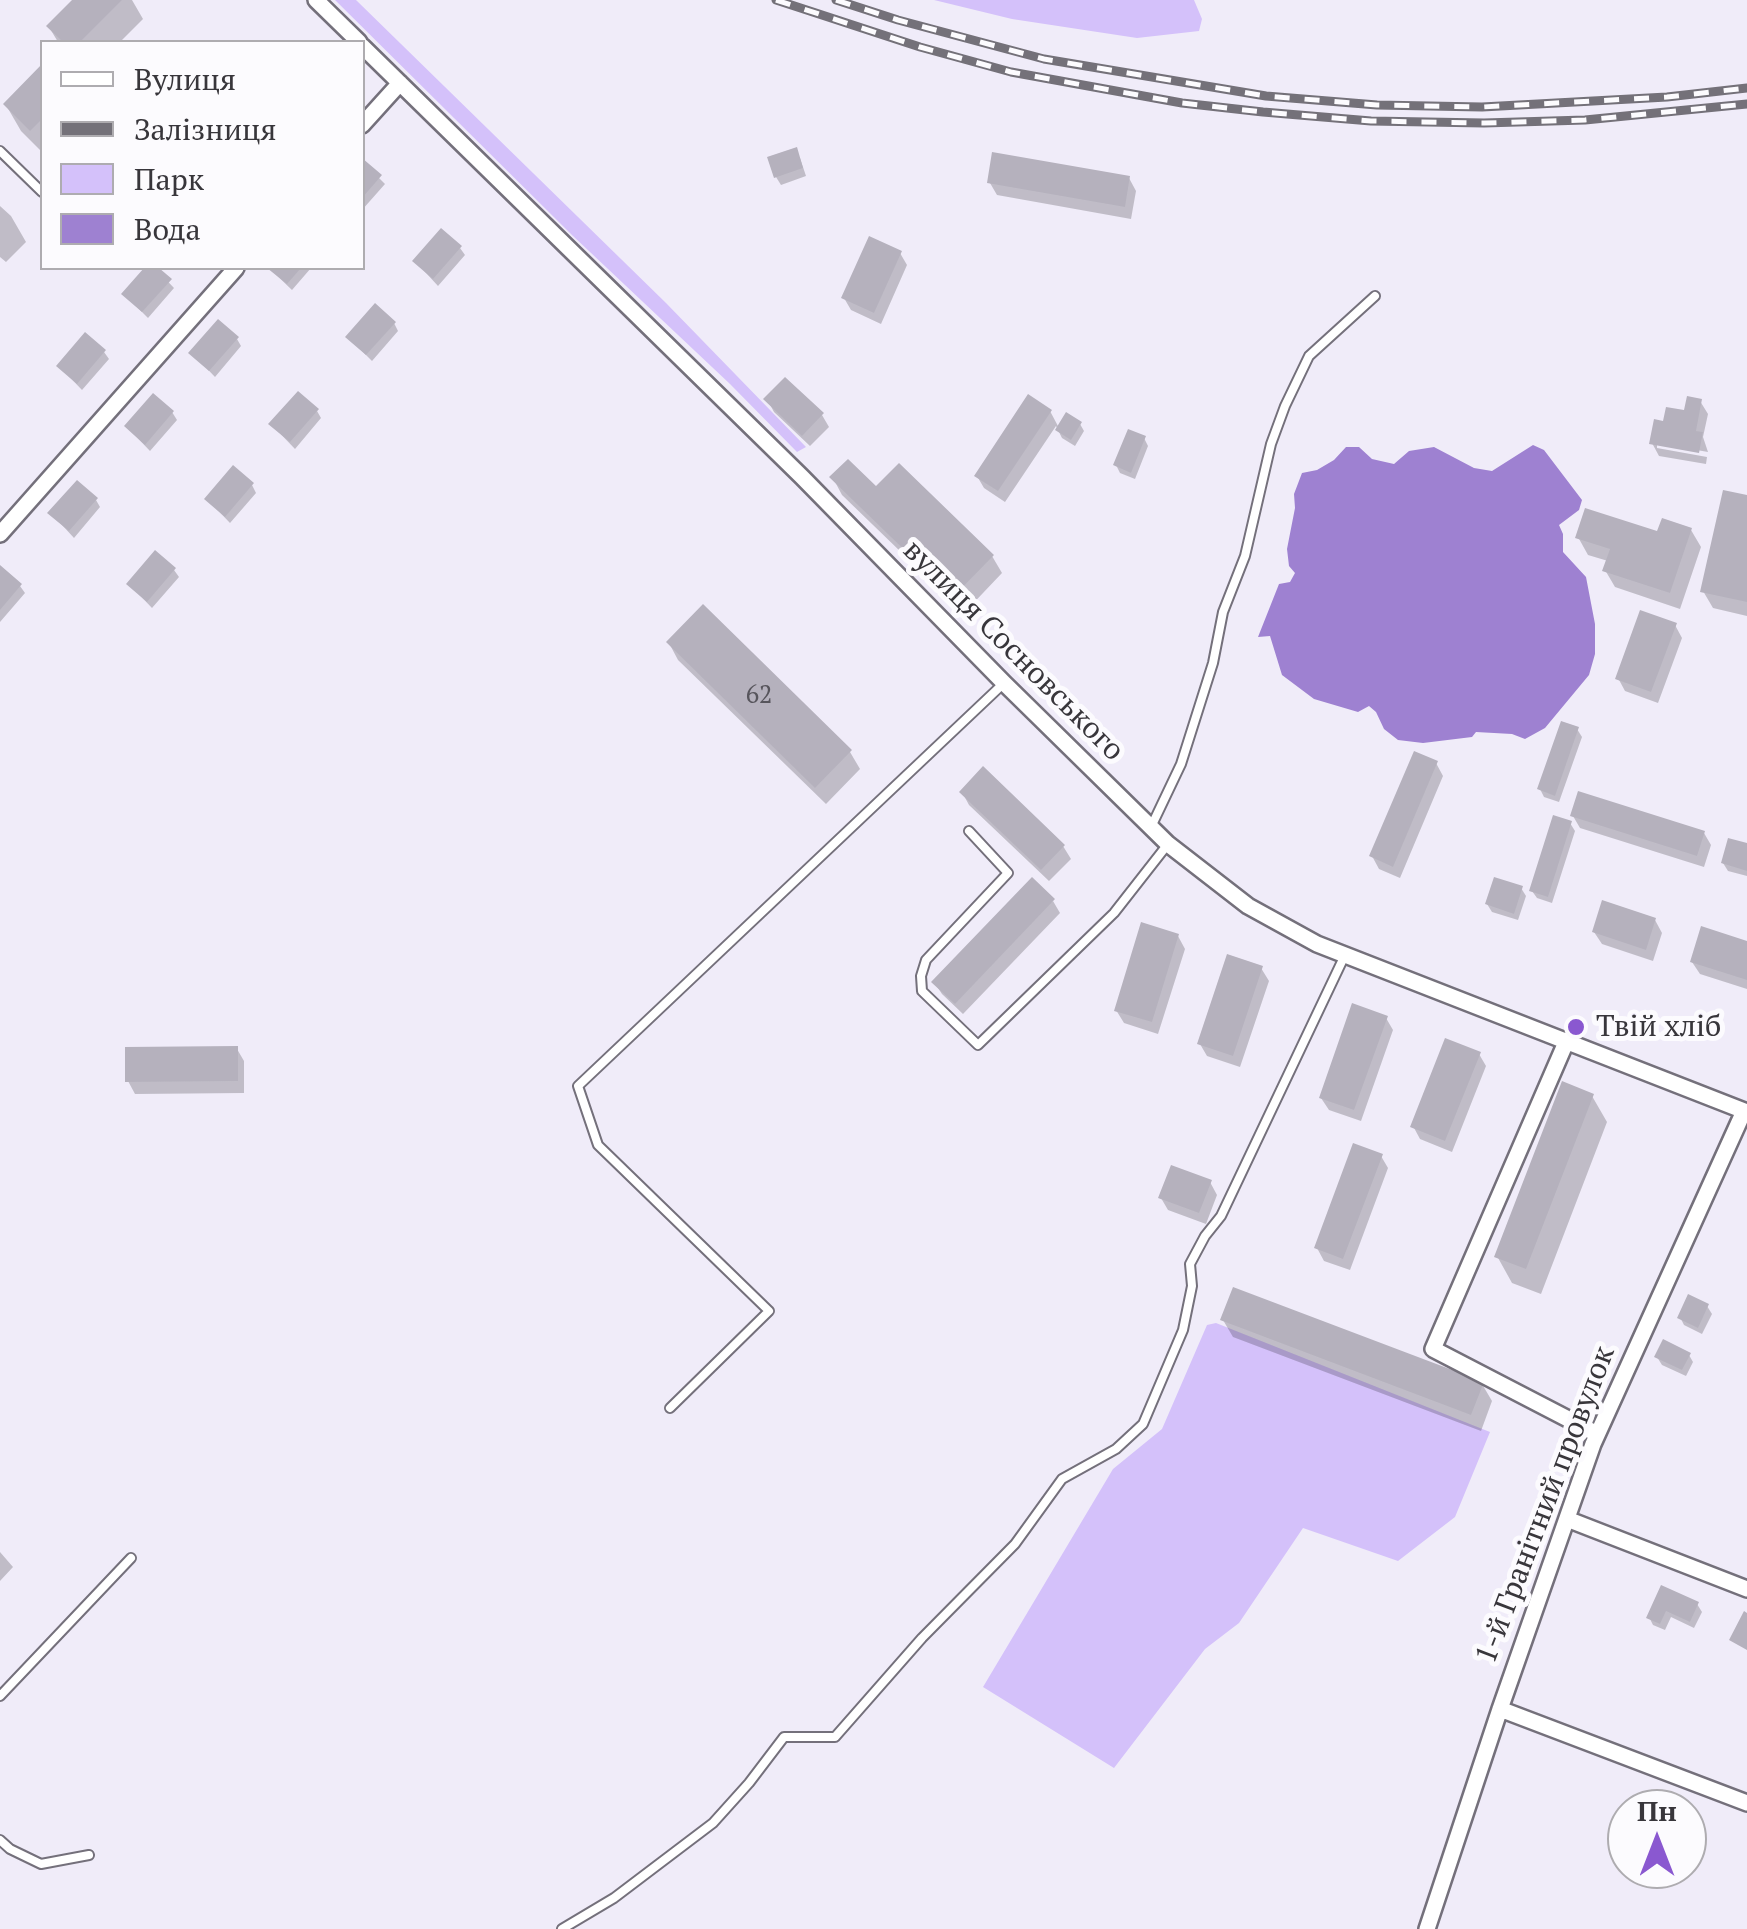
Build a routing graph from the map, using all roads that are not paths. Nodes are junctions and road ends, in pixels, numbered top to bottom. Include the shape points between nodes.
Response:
1 (316, 0) edge
2 (357, 40) edge
3 (365, 48) edge
4 (400, 83) junction
5 (365, 122) edge
6 (0, 151) edge
7 (40, 190) edge
8 (234, 270) edge
9 (1375, 296) dead end
10 (0, 534) edge
11 (1004, 683) junction
12 (1151, 827) junction
13 (969, 832) dead end
14 (1168, 844) junction
15 (1345, 955) junction
16 (1566, 1040) junction
17 (1745, 1111) edge
18 (670, 1408) dead end
19 (1597, 1434) junction
20 (1567, 1519) junction
21 (131, 1558) dead end
22 (1747, 1569) edge
23 (1743, 1587) edge
24 (0, 1696) edge
25 (1500, 1709) junction
26 (1747, 1803) edge
27 (0, 1840) edge
28 (89, 1855) dead end
29 (562, 1929) edge
30 (1427, 1929) edge

1 - 2 street, вулиця Сосновського
3 - 4 street, вулиця Сосновського
4 - 5 street
4 - 11 street, вулиця Сосновського
6 - 7 lane
8 - 10 street
9 - 12 lane via 1310,356 1284,406 1207,680
11 - 12 street, вулиця Сосновського
11 - 18 lane via 578,1086 598,1145 769,1311
12 - 14 street, вулиця Сосновського
13 - 14 lane via 1008,873 926,960 921,976 922,990 978,1045 1114,913
14 - 15 street, вулиця Сосновського via 1248,906
15 - 16 street, вулиця Сосновського
15 - 29 lane via 1221,1216 1190,1264 1183,1330 1143,1424 1062,1479 1015,1544 835,1737 784,1737 713,1823
16 - 17 street, вулиця Сосновського
16 - 19 street via 1433,1349
17 - 19 street, 1-й Гранітний провулок
19 - 20 street, 1-й Гранітний провулок
20 - 23 street
20 - 25 street, 1-й Гранітний провулок
21 - 24 lane
22 - 23 street
25 - 26 street
25 - 30 street, 1-й Гранітний провулок
27 - 28 lane via 41,1864

